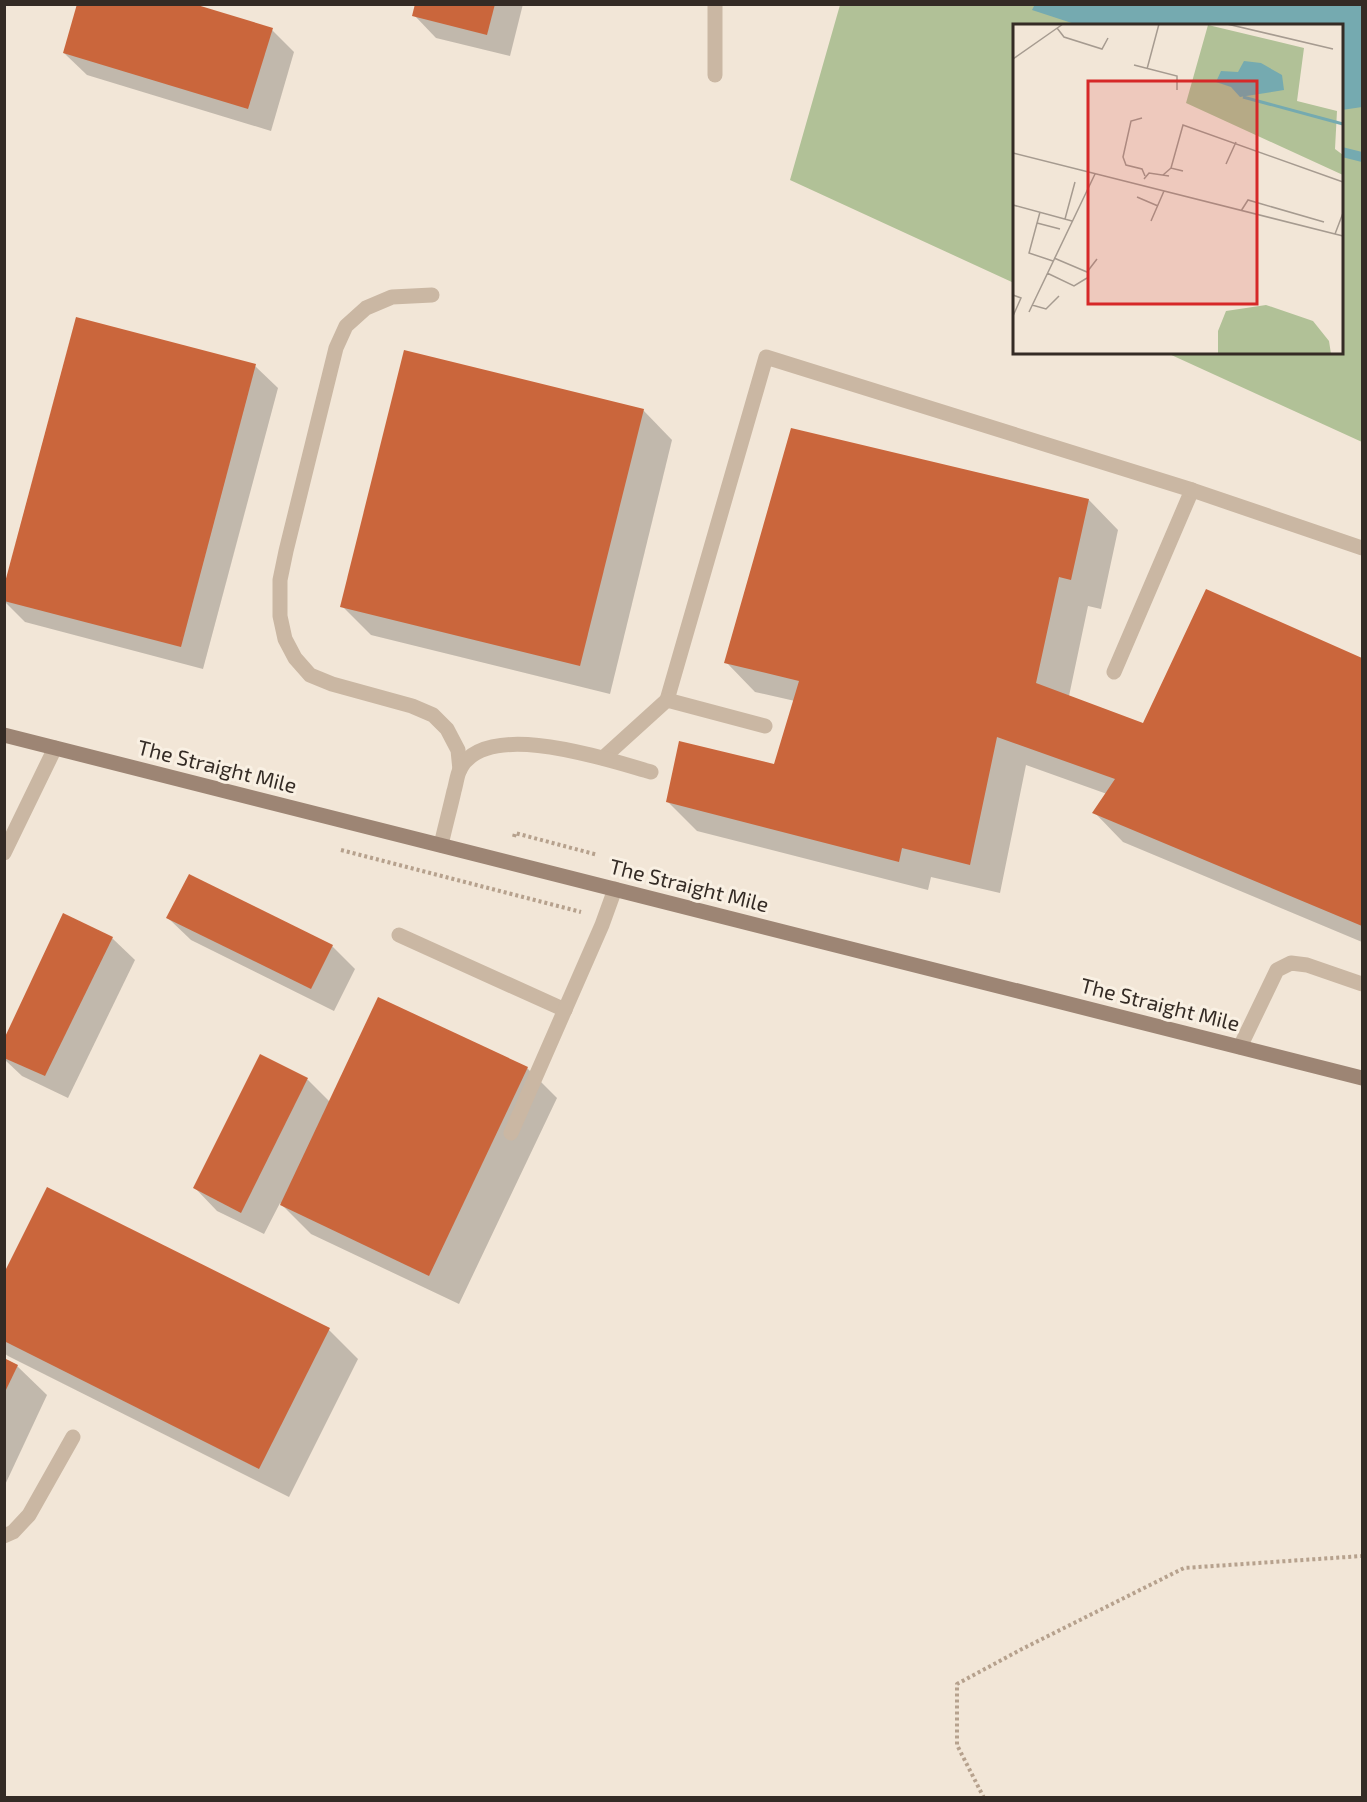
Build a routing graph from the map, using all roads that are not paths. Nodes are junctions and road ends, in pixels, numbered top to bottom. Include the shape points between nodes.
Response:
1 (715, 4) edge
2 (715, 75) dead end
3 (432, 295) dead end
4 (1192, 490) junction
5 (1362, 548) edge
6 (1114, 672) dead end
7 (667, 700) junction
8 (765, 726) dead end
9 (4, 735) edge
10 (55, 748) junction
11 (603, 759) junction
12 (460, 770) junction
13 (651, 772) dead end
14 (441, 845) junction
15 (4, 853) edge
16 (615, 889) junction
17 (399, 935) dead end
18 (1362, 984) edge
19 (566, 1010) junction
20 (1240, 1047) junction
21 (1362, 1078) edge
22 (511, 1133) dead end
23 (73, 1437) dead end
24 (4, 1536) edge

1 - 2 street
3 - 12 street via 392,297 366,309 346,326 336,348 286,551 280,580 280,616 285,639 310,675 433,715 447,729 458,750
4 - 5 street
4 - 6 street
4 - 7 street via 766,357
7 - 8 street
7 - 11 street
9 - 10 main road, The Straight Mile
10 - 14 main road, The Straight Mile
10 - 15 street
11 - 12 street via 560,747 496,746 472,754
11 - 13 street
12 - 14 street
14 - 16 main road, The Straight Mile
16 - 19 street
16 - 20 main road, The Straight Mile
17 - 19 street
18 - 20 street via 1307,965 1291,963 1277,970
19 - 22 street
20 - 21 main road, The Straight Mile
23 - 24 street via 29,1515

